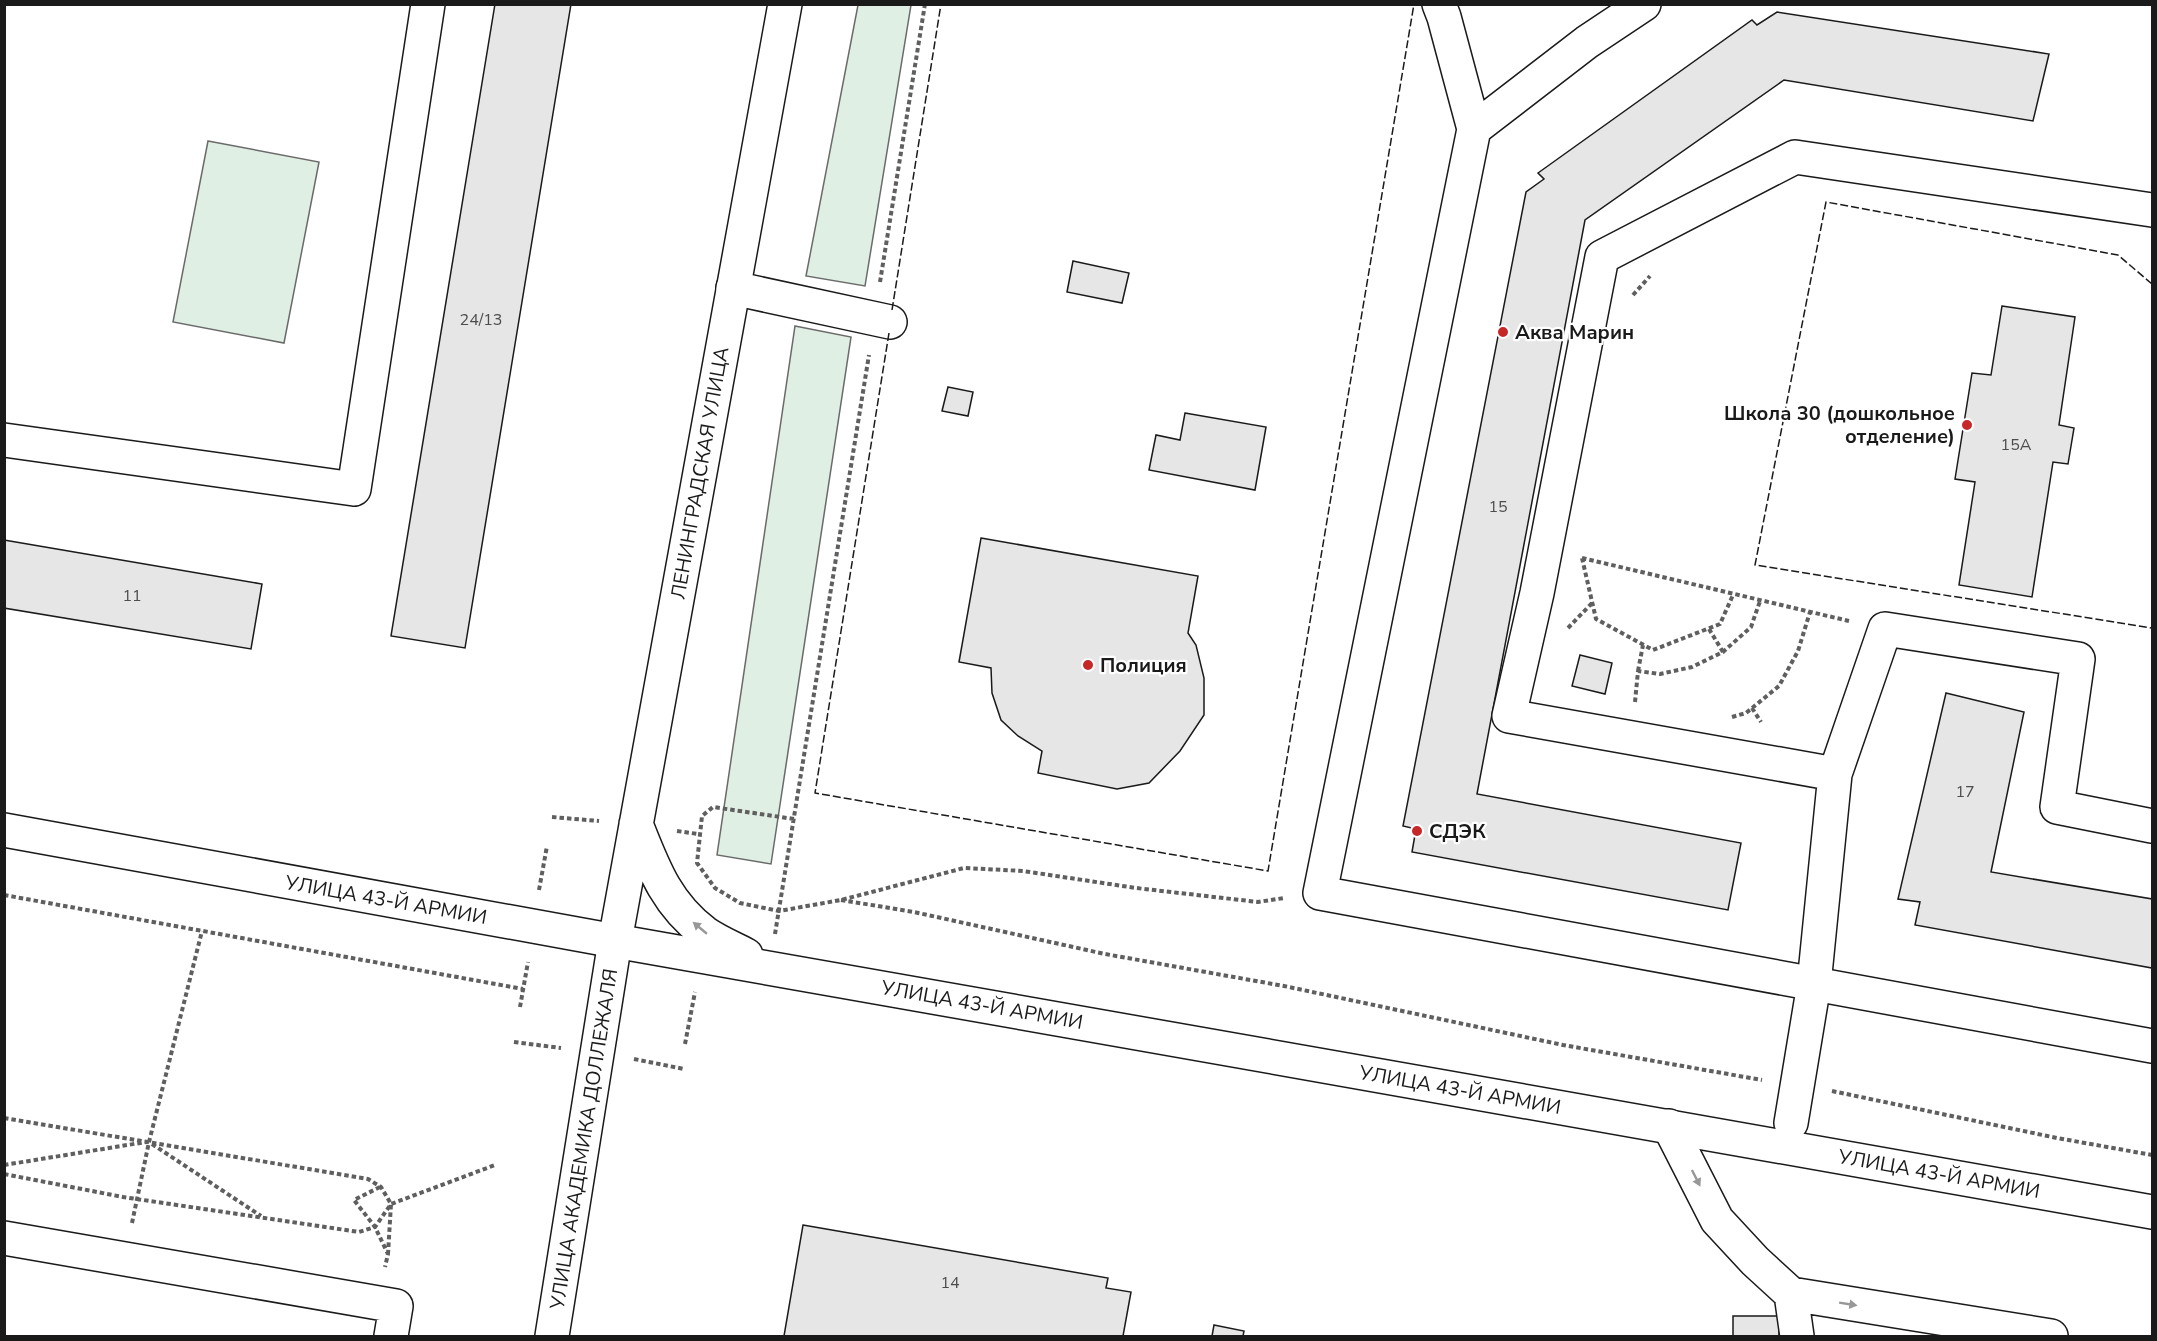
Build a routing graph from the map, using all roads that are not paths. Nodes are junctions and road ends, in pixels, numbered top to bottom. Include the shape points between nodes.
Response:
1 (428, 4) edge
2 (785, 4) edge
3 (1439, 4) edge
4 (1644, 4) edge
5 (1474, 129) junction
6 (2152, 210) edge
7 (733, 288) junction
8 (882, 320) road end
9 (4, 440) edge
10 (1835, 774) junction
11 (636, 824) junction
12 (2152, 826) edge
13 (4, 830) edge
14 (615, 941) junction
15 (771, 956) junction
16 (1814, 984) junction
17 (2152, 1046) edge
18 (1791, 1123) junction
19 (1669, 1126) junction
20 (1755, 1141) junction
21 (1824, 1154) junction
22 (2152, 1212) edge
23 (4, 1238) edge
24 (1791, 1294) junction
25 (391, 1336) edge
26 (552, 1336) edge
27 (1797, 1336) edge
28 (2051, 1336) edge

1 - 9 main road via 354,489
2 - 7 main road, ЛЕНИНГРАДСКАЯ УЛИЦА
3 - 5 main road
4 - 5 main road via 1587,42
5 - 16 main road via 1320,893
6 - 10 main road via 1796,158 1602,257 1537,593 1509,716
7 - 8 main road
7 - 11 main road, ЛЕНИНГРАДСКАЯ УЛИЦА
10 - 12 main road via 1885,629 2078,659 2056,807
10 - 16 main road
11 - 14 main road, ЛЕНИНГРАДСКАЯ УЛИЦА
15 -> 11 main road, УЛИЦА 43-Й АРМИИ via 706,933 678,909 658,879
13 - 14 main road, УЛИЦА 43-Й АРМИИ
14 - 15 main road, УЛИЦА 43-Й АРМИИ
14 - 26 main road, УЛИЦА АКАДЕМИКА ДОЛЛЕЖАЛЯ
15 - 19 main road, УЛИЦА 43-Й АРМИИ
16 - 17 main road
16 - 18 main road
18 - 20 main road
18 - 21 main road
19 - 20 main road, УЛИЦА 43-Й АРМИИ
19 -> 24 main road via 1717,1220
20 - 21 main road, УЛИЦА 43-Й АРМИИ
21 - 22 main road, УЛИЦА 43-Й АРМИИ
23 - 25 main road via 396,1306
24 - 27 main road
24 -> 28 main road

